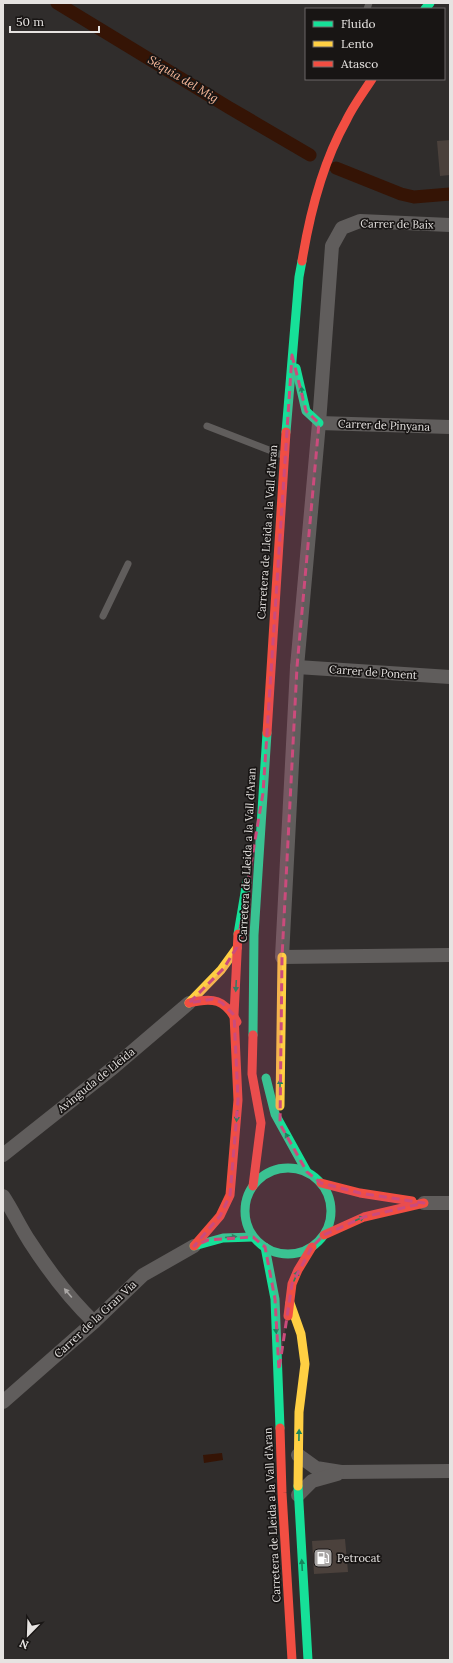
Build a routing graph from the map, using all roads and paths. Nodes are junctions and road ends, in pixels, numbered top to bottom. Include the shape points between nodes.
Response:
1 (371, 80) edge
2 (450, 225) edge
3 (292, 355) junction
4 (319, 424) junction
5 (207, 426) dead end
6 (450, 427) edge
7 (284, 456) junction
8 (128, 564) dead end
9 (103, 616) dead end
10 (297, 667) junction
11 (450, 677) edge
12 (263, 793) junction
13 (237, 947) junction
14 (450, 955) edge
15 (282, 957) junction
16 (253, 1001) junction
17 (189, 1003) junction
18 (234, 1015) junction
19 (252, 1074) junction
20 (280, 1124) junction
21 (3, 1155) edge
22 (307, 1172) junction
23 (321, 1183) junction
24 (253, 1186) junction
25 (3, 1196) edge
26 (450, 1202) edge
27 (424, 1203) junction
28 (245, 1206) junction
29 (237, 1215) dead end
30 (223, 1228) dead end
31 (324, 1235) junction
32 (254, 1237) junction
33 (208, 1240) junction
34 (194, 1246) junction
35 (265, 1247) junction
36 (312, 1247) junction
37 (290, 1304) junction
38 (94, 1322) junction
39 (279, 1370) junction
40 (3, 1402) edge
41 (298, 1455) junction
42 (450, 1471) edge
43 (341, 1472) junction
44 (298, 1495) junction
45 (304, 1594) junction
46 (316, 1631) dead end
47 (292, 1660) edge
48 (308, 1660) edge

1 - 3 main road, Carretera de Lleida a la Vall d'Aran via 346,120 330,154 316,194 299,277
2 - 4 street, Carrer de Baix via 360,221 342,228 332,246
4 -> 3 main road via 306,411
3 - 7 main road, Carretera de Lleida a la Vall d'Aran
4 - 6 street, Carrer de Pinyana
4 - 10 street
5 - 7 lane
7 - 12 main road, Carretera de Lleida a la Vall d'Aran
8 - 9 lane
10 - 11 street, Carrer de Ponent
10 - 15 street
12 - 13 main road via 239,923
12 - 16 main road, Carretera de Lleida a la Vall d'Aran via 254,935
13 - 17 main road via 224,968
13 -> 18 main road
14 - 15 street
20 -> 15 main road
16 - 19 main road
16 - 20 main road via 263,1065 272,1104
17 - 18 main road via 213,999 222,1003
17 - 21 street, Avinguda de Lleida via 114,1067
18 - 19 main road via 243,1037
18 -> 34 main road via 238,1100 230,1195 220,1216
19 - 24 main road via 261,1123
22 -> 20 main road
22 - 23 main road
22 - 24 main road via 296,1168 278,1169 266,1174
23 - 27 main road via 360,1193
23 - 31 main road via 328,1195 331,1209 330,1223
24 - 28 main road
38 -> 25 street via 53,1276
26 - 27 street
31 -> 27 main road via 364,1217
28 - 29 main road
28 - 32 main road via 246,1222
30 - 33 main road
31 - 36 main road
33 -> 32 main road
32 - 35 main road
33 - 34 main road
34 - 38 street, Carrer de la Gran Via via 143,1275
35 - 36 main road via 288,1254
35 -> 39 main road, Carretera de Lleida a la Vall d'Aran via 275,1299
37 -> 36 main road, Carretera de Lleida a la Vall d'Aran via 292,1284
37 - 39 main road, Carretera de Lleida a la Vall d'Aran
41 -> 37 main road via 304,1364 301,1334
38 - 40 street, Carrer de la Gran Via
39 - 47 main road, Carretera de Lleida a la Vall d'Aran via 282,1493
41 - 43 street via 316,1468
41 - 44 main road
42 - 43 street
43 - 44 street via 312,1481
45 -> 44 main road
45 - 46 main road
45 - 48 main road

